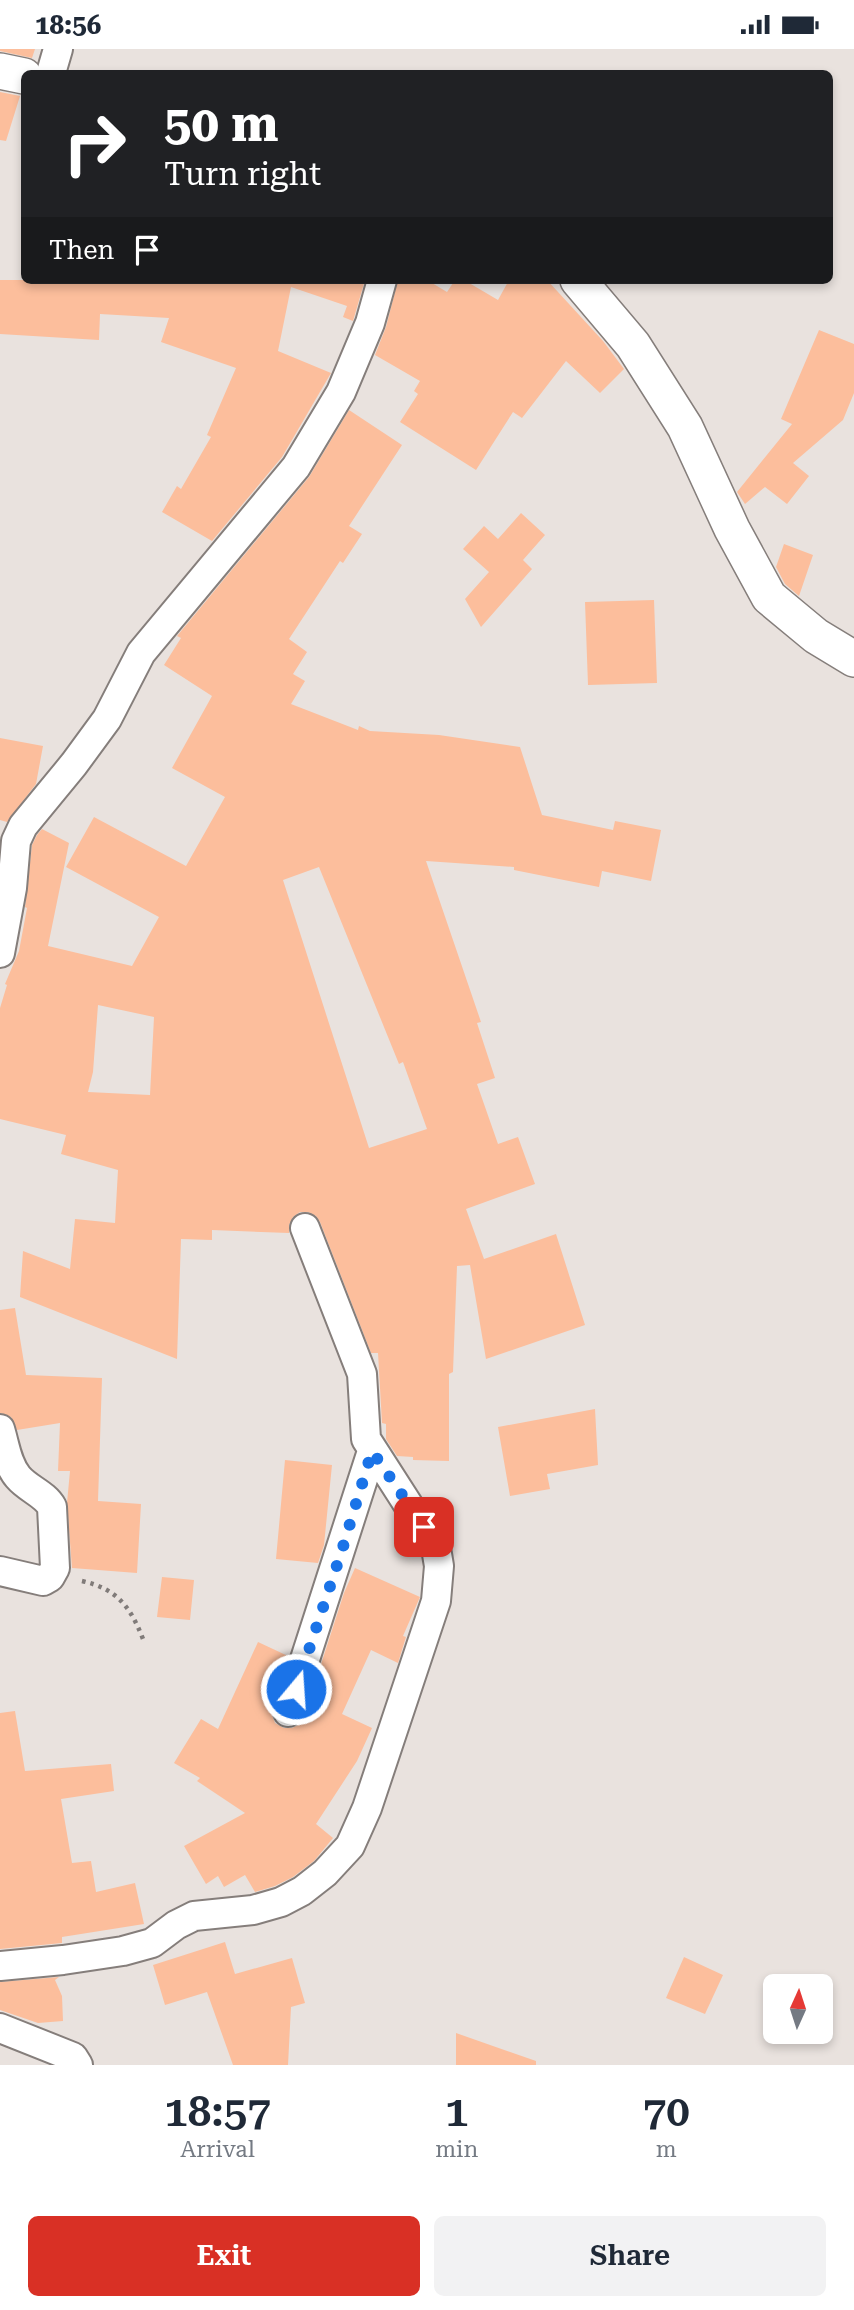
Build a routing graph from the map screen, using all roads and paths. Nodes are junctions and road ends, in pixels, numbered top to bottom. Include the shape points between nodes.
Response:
1 (58, 49) edge
2 (52, 70) edge
3 (0, 71) edge
4 (21, 75) edge
5 (381, 284) edge
6 (581, 284) edge
7 (854, 659) edge
8 (0, 953) edge
9 (305, 1228) dead end
10 (0, 1429) edge
11 (372, 1451) junction
12 (0, 1571) edge
13 (50, 1577) junction
14 (143, 1639) dead end
15 (288, 1713) dead end
16 (0, 1966) edge
17 (0, 2028) edge
18 (78, 2065) edge

1 - 2 street
3 - 4 street
5 - 8 street via 341,392 296,467 141,653 107,719 23,826 16,841
6 - 7 street via 633,345 685,426 769,597 816,636
9 - 11 street via 362,1374 366,1440
10 - 13 street via 19,1478 52,1507 55,1568
11 - 15 street
11 - 16 street via 424,1527 436,1548 439,1566 436,1601 350,1846 325,1873 281,1902 194,1916 152,1943 123,1951
12 - 13 street via 35,1581
13 - 14 path via 101,1585 129,1607
17 - 18 street via 73,2057

